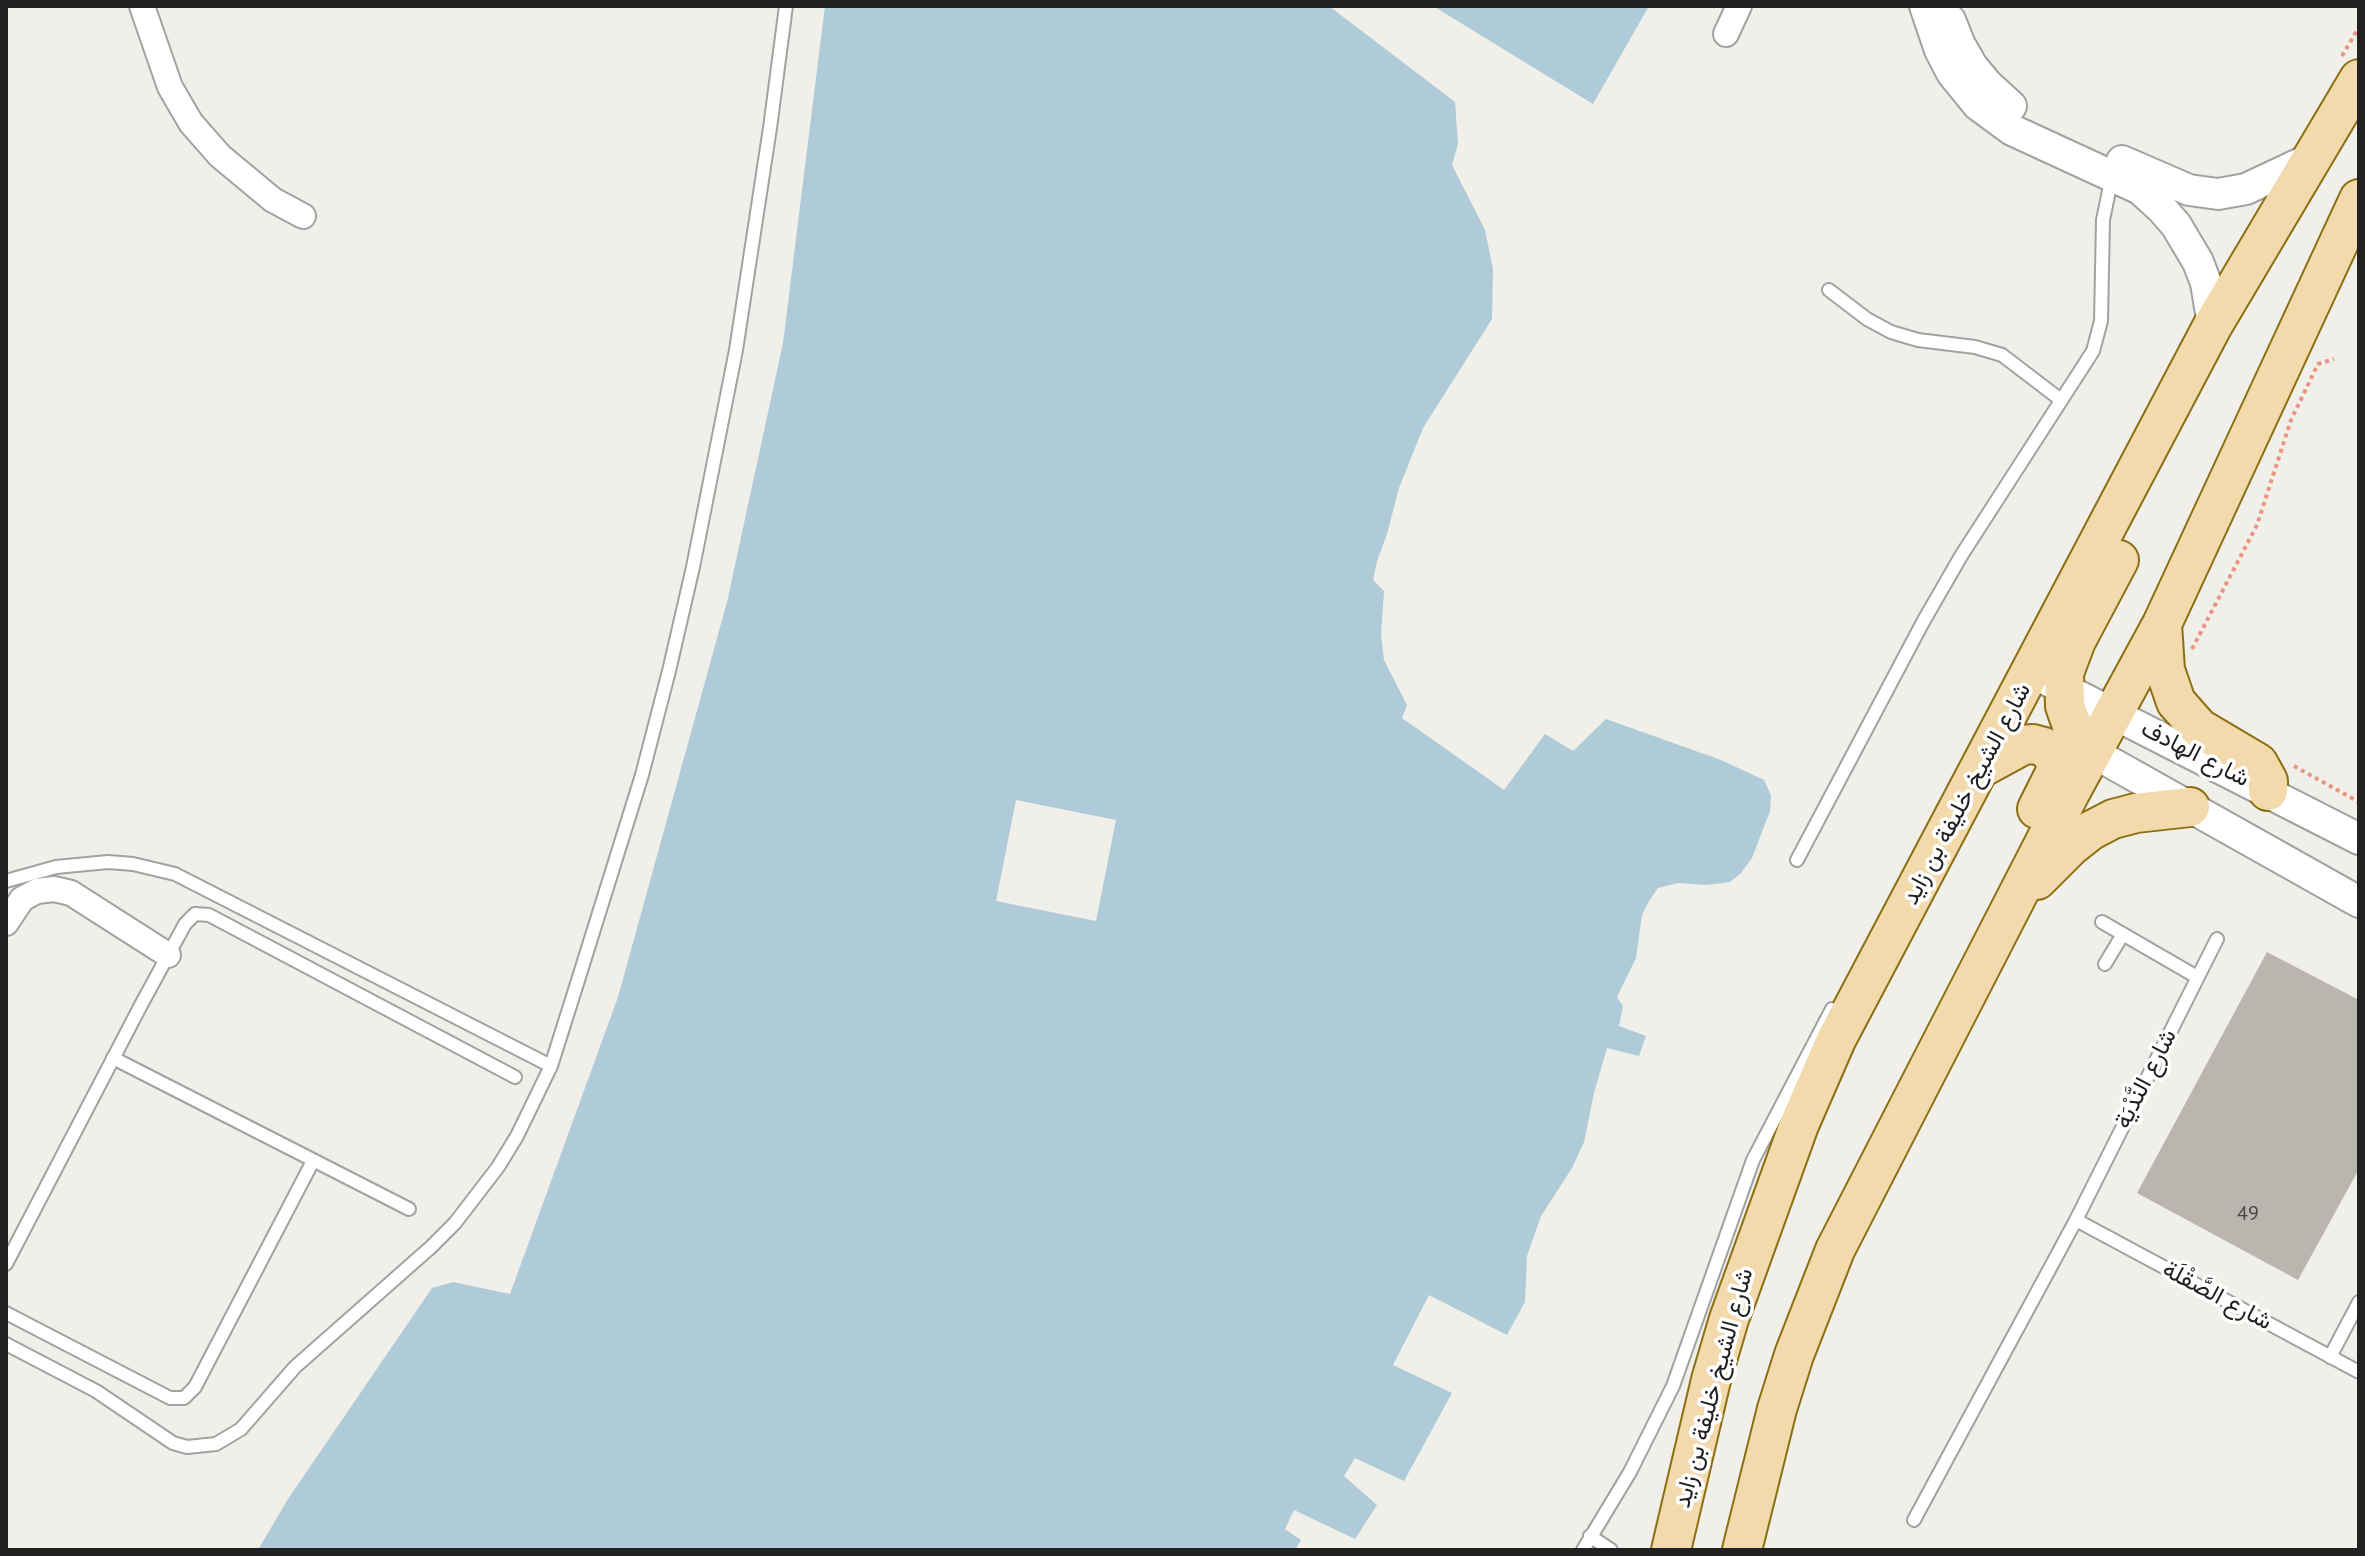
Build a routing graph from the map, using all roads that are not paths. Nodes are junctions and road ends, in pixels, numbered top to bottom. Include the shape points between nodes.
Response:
1 (143, 6) edge
2 (786, 6) edge
3 (1739, 6) edge
4 (1925, 6) edge
5 (1945, 6) edge
6 (1726, 34) dead end
7 (2359, 79) edge
8 (2314, 157) junction
9 (2112, 176) junction
10 (2357, 205) edge
11 (303, 216) dead end
12 (1829, 290) dead end
13 (2213, 325) junction
14 (2061, 400) junction
15 (2162, 624) junction
16 (2047, 680) junction
17 (2113, 713) junction
18 (2092, 752) junction
19 (1979, 769) junction
20 (2268, 791) junction
21 (2190, 807) junction
22 (2359, 839) edge
23 (1797, 860) dead end
24 (6, 881) edge
25 (2359, 902) edge
26 (2012, 905) junction
27 (2102, 922) dead end
28 (6, 923) edge
29 (2123, 934) junction
30 (2217, 939) dead end
31 (1887, 947) junction
32 (168, 955) junction
33 (2105, 964) dead end
34 (2197, 977) junction
35 (1852, 981) dead end
36 (1837, 1001) dead end
37 (1937, 1049) junction
38 (113, 1058) junction
39 (551, 1066) junction
40 (515, 1077) dead end
41 (313, 1161) junction
42 (409, 1209) dead end
43 (2076, 1220) junction
44 (6, 1264) edge
45 (2359, 1302) edge
46 (6, 1313) edge
47 (6, 1344) edge
48 (2330, 1357) junction
49 (2359, 1372) edge
50 (1914, 1520) dead end
51 (1590, 1536) junction
52 (1604, 1548) edge
53 (1583, 1550) edge
54 (1671, 1550) edge
55 (1742, 1550) edge

1 - 11 street via 170,87 191,123 241,174
2 - 39 lane via 754,240 693,567 642,775
3 - 6 street
4 - 9 street via 1952,73 1978,105 2012,130
5 - 8 street via 1972,66 2004,101 2043,127 2174,184 2204,194 2232,193
7 - 8 main road, شارع الشيخ خليفة بن زايد
8 - 13 main road, شارع الشيخ خليفة بن زايد
9 - 13 street via 2140,189 2176,225 2206,283
9 - 14 lane via 2103,220 2098,336 2086,365
10 - 15 main road
12 - 14 lane via 1891,332 2002,355
13 - 16 main road, شارع الشيخ خليفة بن زايد
14 - 23 lane via 1923,622
15 - 17 main road
15 - 20 main road via 2165,670 2176,702 2199,728 2258,763
16 - 17 street, شارع الهادف
16 - 18 main road
16 - 19 main road, شارع الشيخ خليفة بن زايد
17 - 18 main road
17 - 20 street, شارع الهادف
18 - 21 street, شارع الهادف
18 - 26 main road
19 - 31 main road, شارع الشيخ خليفة بن زايد
19 - 37 main road via 2033,744 2044,747 2056,763 2051,783 1953,972 1940,1011
20 - 22 street, شارع الهادف
21 - 25 street, شارع الهادف
21 - 26 main road via 2136,813 2090,831
24 - 39 lane via 56,867 108,862 175,874
26 - 37 main road
27 - 29 lane
28 - 32 street via 22,899 54,889 71,893
29 - 33 lane
29 - 34 lane
30 - 34 lane, شارع النَّدْيَة
31 - 35 lane
31 - 54 main road, شارع الشيخ خليفة بن زايد via 1816,1082 1747,1265 1711,1380
32 - 38 lane
32 - 40 lane via 189,918 209,915
34 - 43 lane, شارع النَّدْيَة
36 - 51 lane via 1753,1160 1673,1386 1630,1472
37 - 55 main road via 1813,1302 1777,1409
38 - 41 lane
38 - 44 lane
39 - 47 lane via 517,1136 455,1223 295,1367 229,1438 202,1447 173,1443 96,1391
41 - 42 lane
41 - 46 lane via 195,1387 184,1398 170,1398
43 - 48 lane, شارع الصَّقْلَة
43 - 50 lane, شارع النَّدْيَة
45 - 48 lane
48 - 49 lane, شارع الصَّقْلَة
51 - 52 lane
51 - 53 lane

